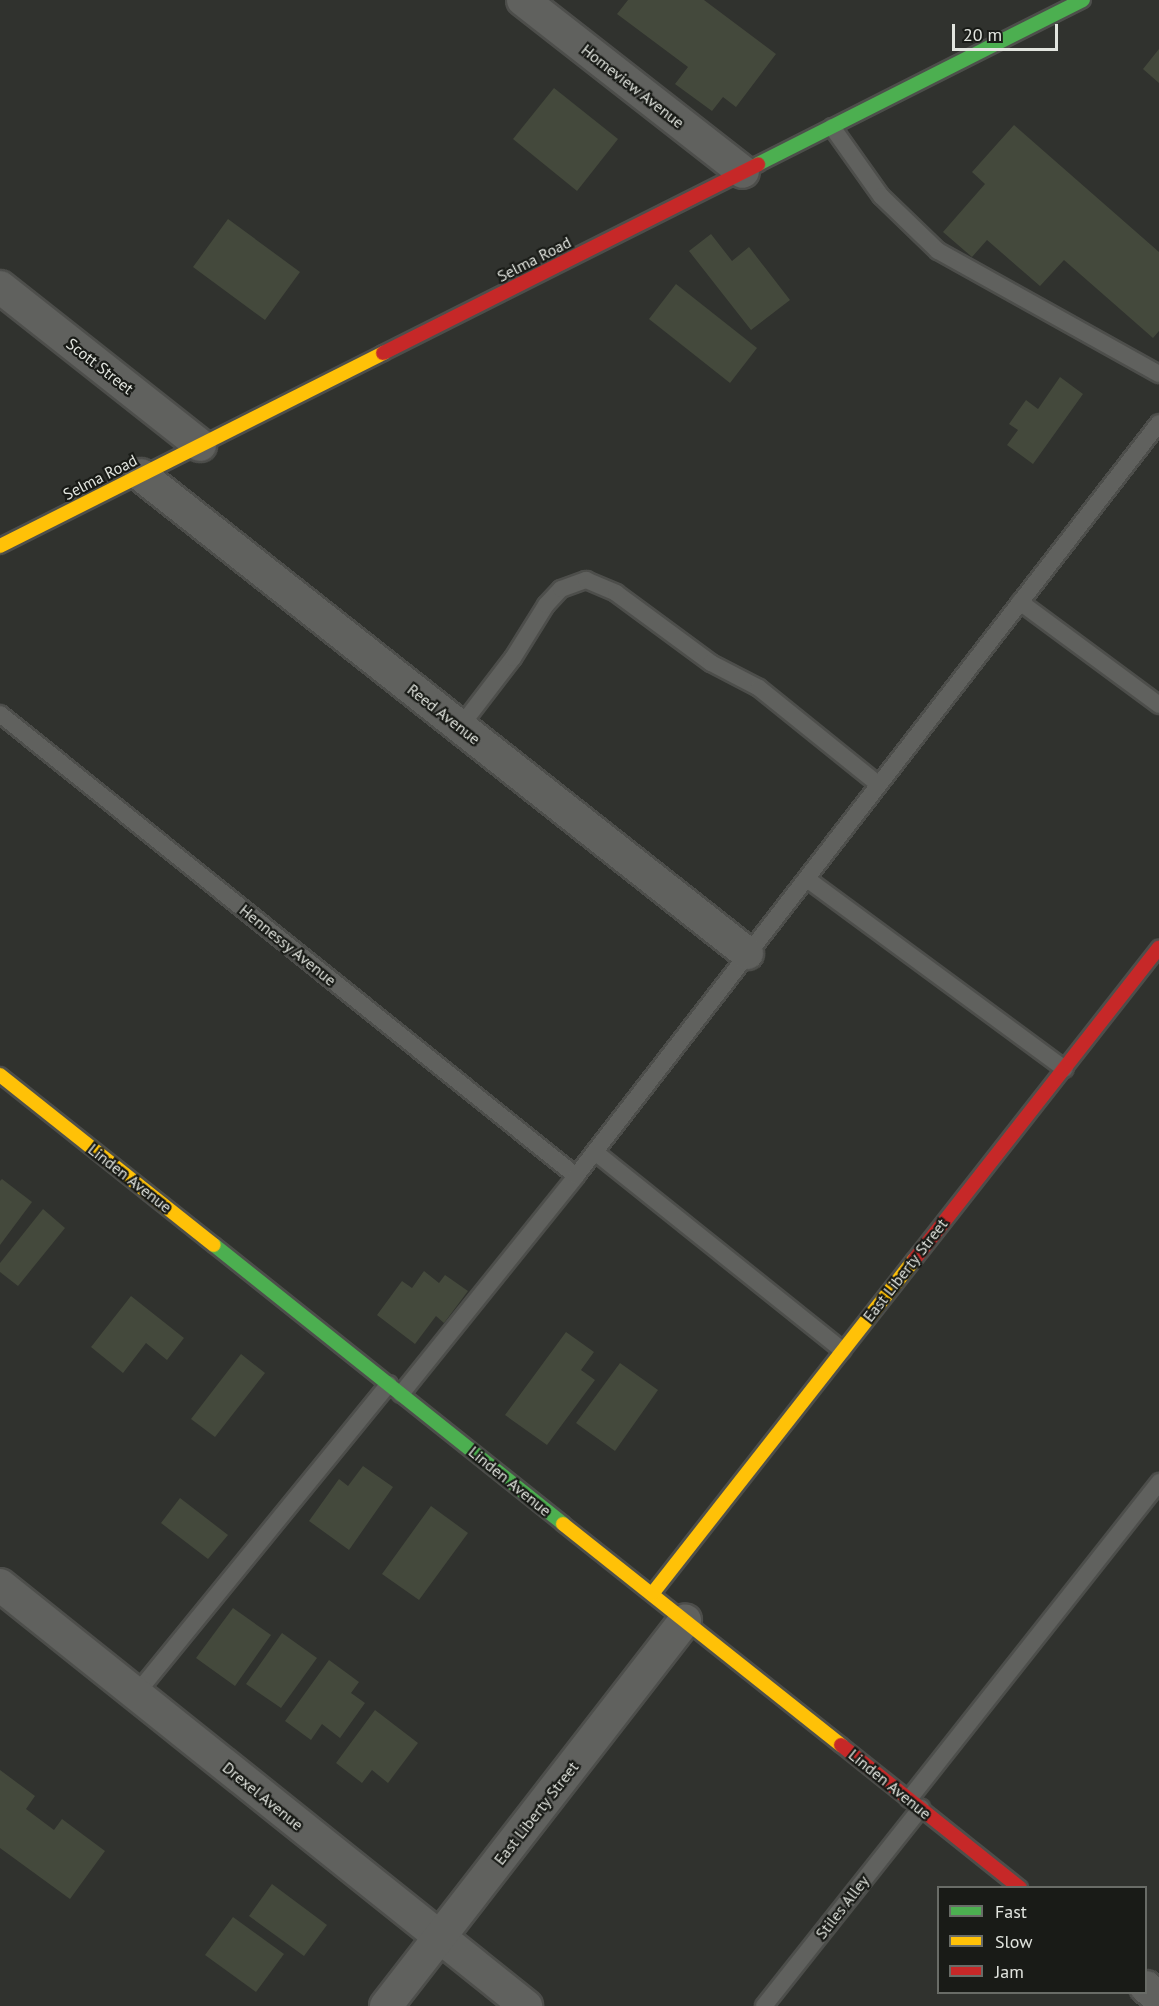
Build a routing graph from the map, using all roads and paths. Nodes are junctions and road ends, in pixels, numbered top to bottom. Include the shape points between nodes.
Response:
1 (523, 0) edge
2 (1083, 0) edge
3 (832, 127) junction
4 (743, 172) junction
5 (0, 287) edge
6 (1159, 374) edge
7 (1159, 423) edge
8 (200, 446) junction
9 (141, 476) junction
10 (0, 546) edge
11 (1020, 602) junction
12 (1159, 705) edge
13 (0, 714) edge
14 (460, 727) junction
15 (878, 784) junction
16 (807, 879) junction
17 (1159, 947) edge
18 (747, 953) junction
19 (1065, 1069) junction
20 (0, 1075) edge
21 (595, 1152) junction
22 (576, 1176) junction
23 (842, 1350) junction
24 (395, 1389) junction
25 (1159, 1482) edge
26 (0, 1585) edge
27 (652, 1594) junction
28 (685, 1620) junction
29 (136, 1694) junction
30 (915, 1803) junction
31 (1019, 1886) edge
32 (440, 1937) junction
33 (1147, 1988) edge
34 (1159, 1998) edge
35 (386, 2006) edge
36 (526, 2006) edge
37 (764, 2006) edge

1 - 4 street, Homeview Avenue
2 - 3 street, Selma Road
3 - 4 street, Selma Road
3 - 6 lane via 881,196 938,251
4 - 8 street, Selma Road
5 - 8 street, Scott Street
7 - 11 lane
8 - 9 street, Selma Road
9 - 10 street, Selma Road
9 - 14 street, Reed Avenue
11 - 12 lane
11 - 15 lane
13 - 22 lane, Hennessy Avenue
14 - 15 lane via 513,658 546,605 561,590 586,580 616,593 711,663 759,688
14 - 18 street, Reed Avenue
15 - 16 lane
16 - 18 lane
16 - 19 lane
17 - 19 street, East Liberty Street
18 - 21 lane
19 - 23 street, East Liberty Street
20 - 24 street, Linden Avenue
21 - 22 lane
21 - 23 lane
22 - 24 lane
23 - 27 street, East Liberty Street
24 - 27 street, Linden Avenue
24 - 29 lane
25 - 30 lane, Stiles Alley
26 - 29 street, Drexel Avenue
27 - 28 street, Linden Avenue
28 - 30 street, Linden Avenue
28 - 32 street, East Liberty Street
29 - 32 street, Drexel Avenue
30 - 31 street, Linden Avenue
30 - 37 lane, Stiles Alley
32 - 35 street, East Liberty Street
32 - 36 street, Drexel Avenue
33 - 34 street

